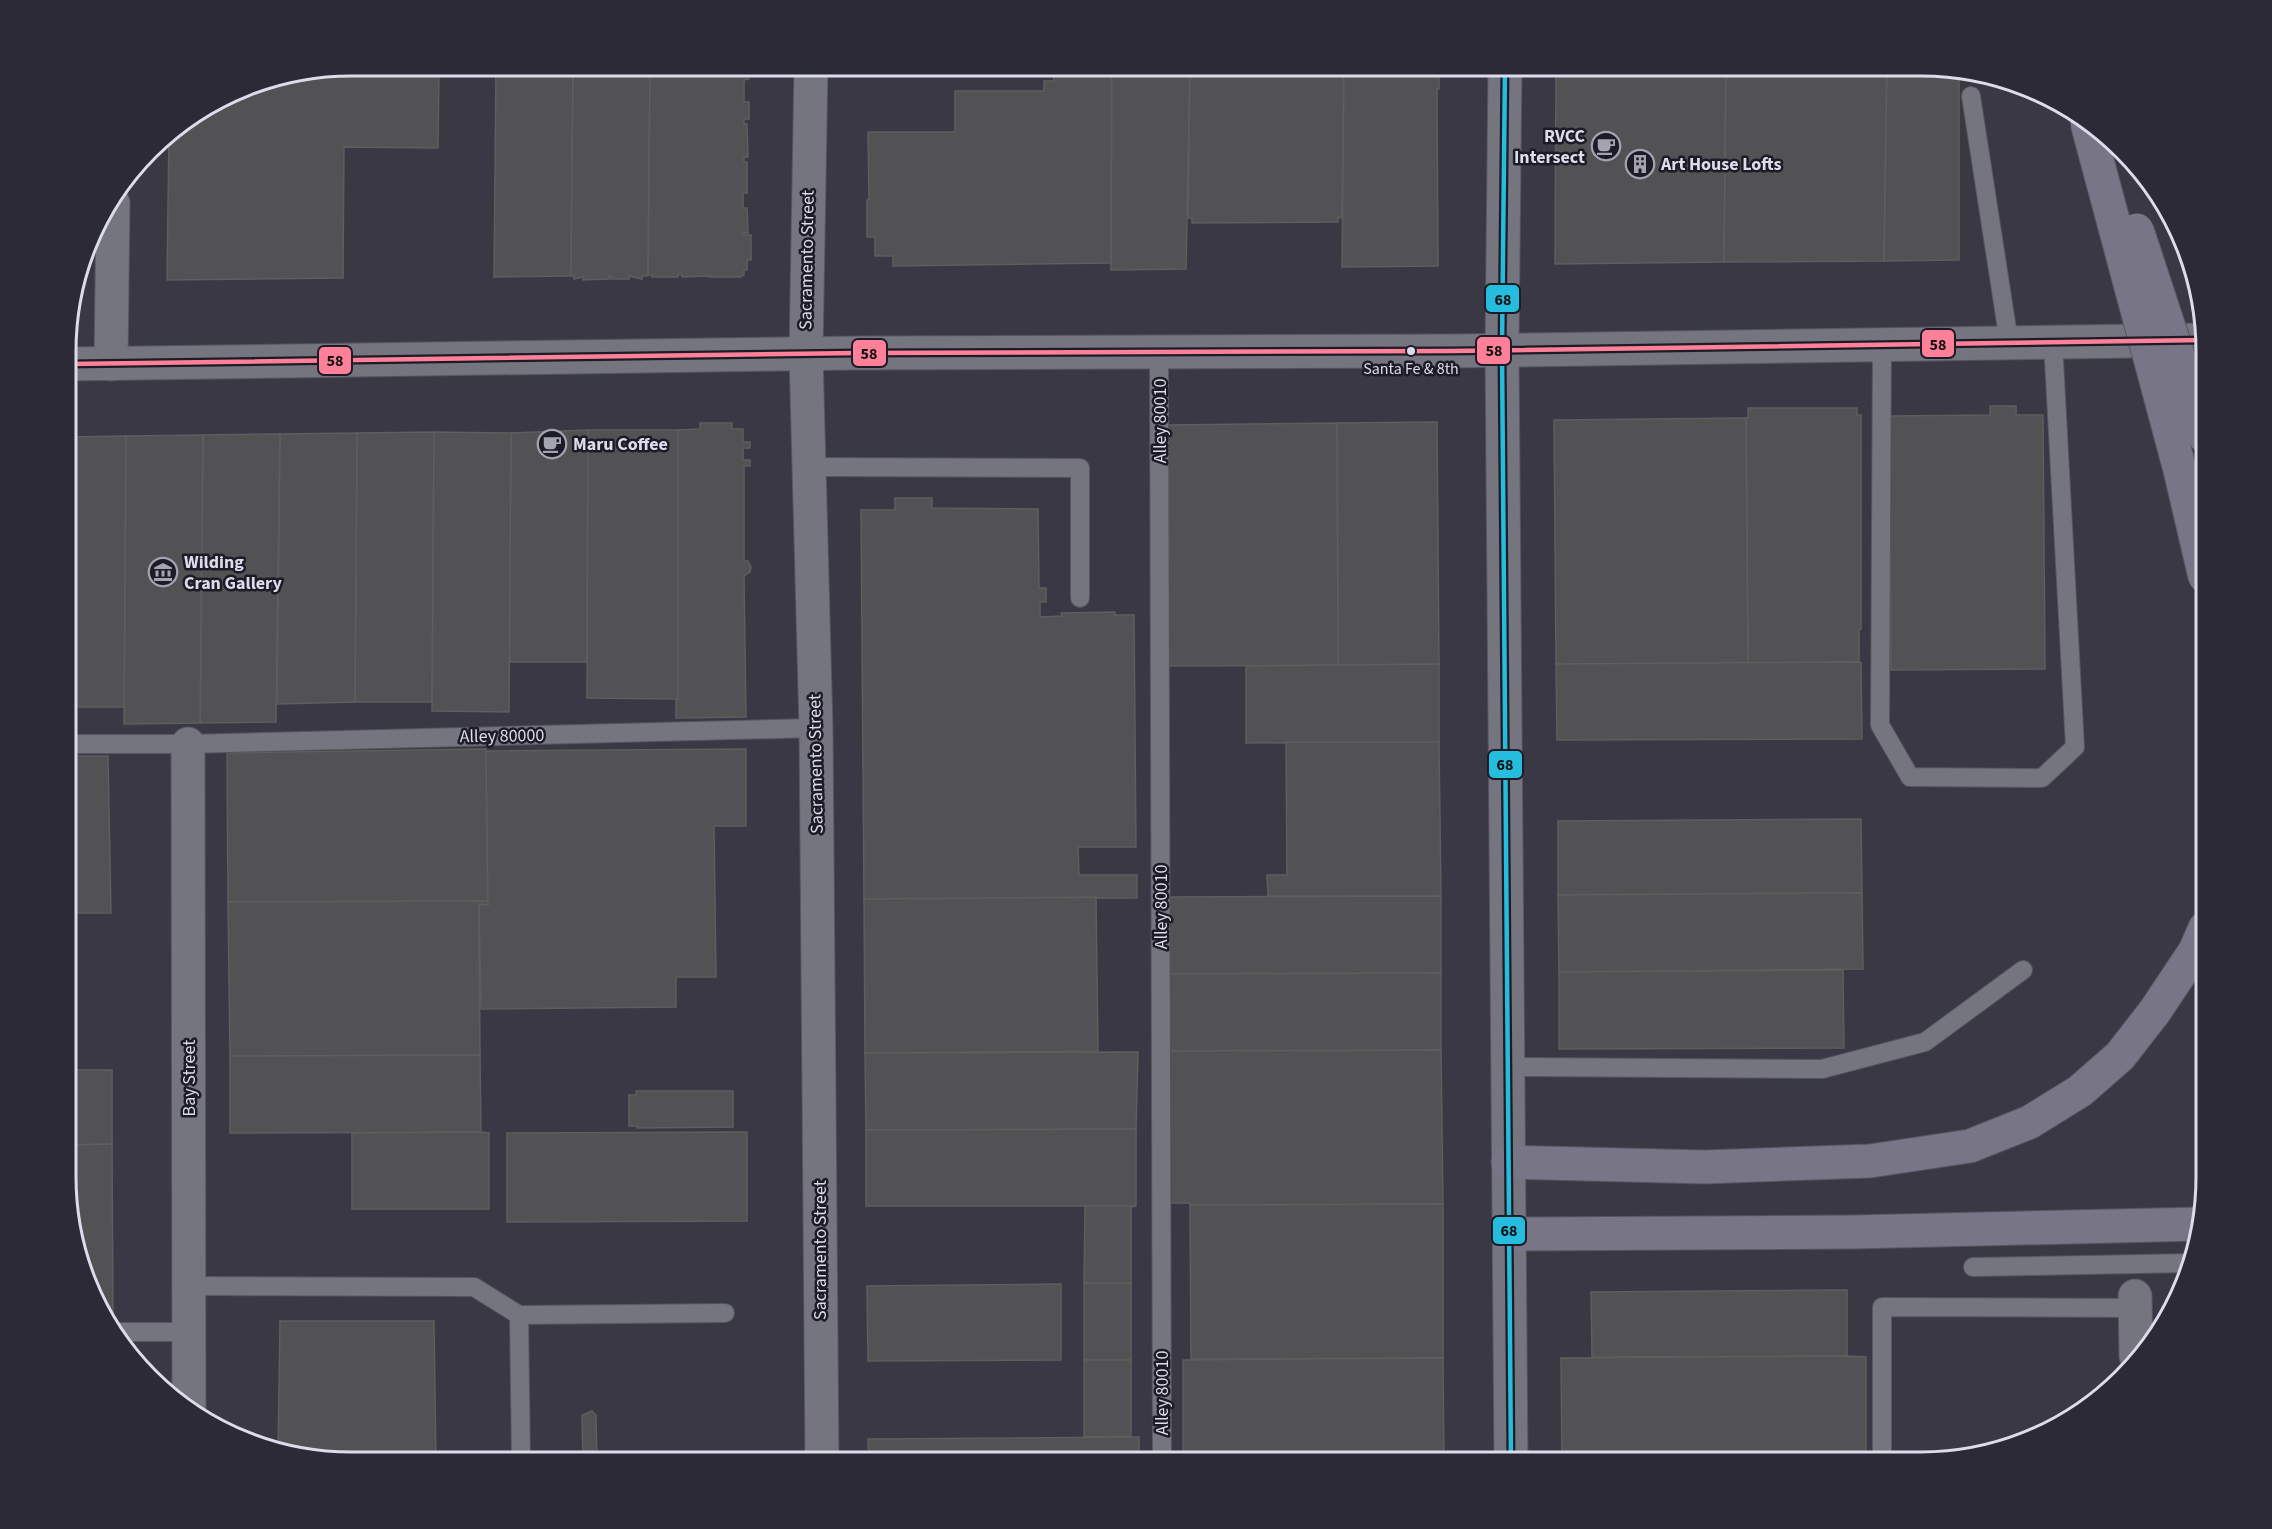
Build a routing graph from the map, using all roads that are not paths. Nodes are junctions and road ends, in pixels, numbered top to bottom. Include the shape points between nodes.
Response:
1 (810, 76) edge
2 (1504, 76) edge
3 (1971, 96) dead end
4 (2090, 135) edge
5 (2112, 154) edge
6 (113, 214) edge
7 (2195, 340) edge
8 (2009, 342) junction
9 (2053, 342) junction
10 (1882, 343) junction
11 (1502, 350) junction
12 (1160, 352) junction
13 (806, 354) junction
14 (76, 364) edge
15 (111, 364) junction
16 (2196, 410) edge
17 (809, 466) junction
18 (2196, 538) edge
19 (1080, 598) dead end
20 (816, 728) junction
21 (76, 744) edge
22 (188, 744) junction
23 (2196, 949) edge
24 (2023, 970) dead end
25 (1507, 1067) junction
26 (1508, 1162) junction
27 (2191, 1224) edge
28 (1509, 1234) junction
29 (2182, 1263) edge
30 (1973, 1267) dead end
31 (189, 1286) junction
32 (2135, 1302) joint
33 (725, 1313) dead end
34 (519, 1315) junction
35 (124, 1332) edge
36 (189, 1332) junction
37 (2136, 1349) edge
38 (189, 1399) edge
39 (521, 1452) edge
40 (822, 1452) edge
41 (1162, 1452) edge
42 (1511, 1452) edge
43 (1882, 1452) edge

1 - 13 street, Sacramento Street
2 - 11 street
3 - 8 lane
4 - 18 highway, bridge
5 - 16 highway, bridge
6 - 15 street
7 - 9 street
8 - 9 street
8 - 10 street
9 - 10 lane via 2075,747 2042,778 1910,777 1880,725
10 - 11 street
11 - 12 street
11 - 25 street
12 - 13 street
12 - 41 lane, Alley 80010
13 - 15 street
13 - 17 street, Sacramento Street
14 - 15 street
17 - 19 lane via 1080,468
17 - 20 street, Sacramento Street
20 - 22 lane, Alley 80000
20 - 40 street, Sacramento Street
21 - 22 lane, Alley 80000
22 - 31 street, Bay Street
23 - 26 highway via 2120,1056 2080,1091 2030,1122 1970,1146 1870,1161 1705,1167
24 - 25 lane via 1925,1042 1822,1069
25 - 26 street
26 - 28 street
27 - 28 highway
28 - 42 street
29 - 30 lane
31 - 34 lane via 474,1287
31 - 36 street, Bay Street
32 - 37 street
32 - 43 lane via 1882,1307
33 - 34 lane
34 - 39 lane
35 - 36 lane
36 - 38 street, Bay Street

